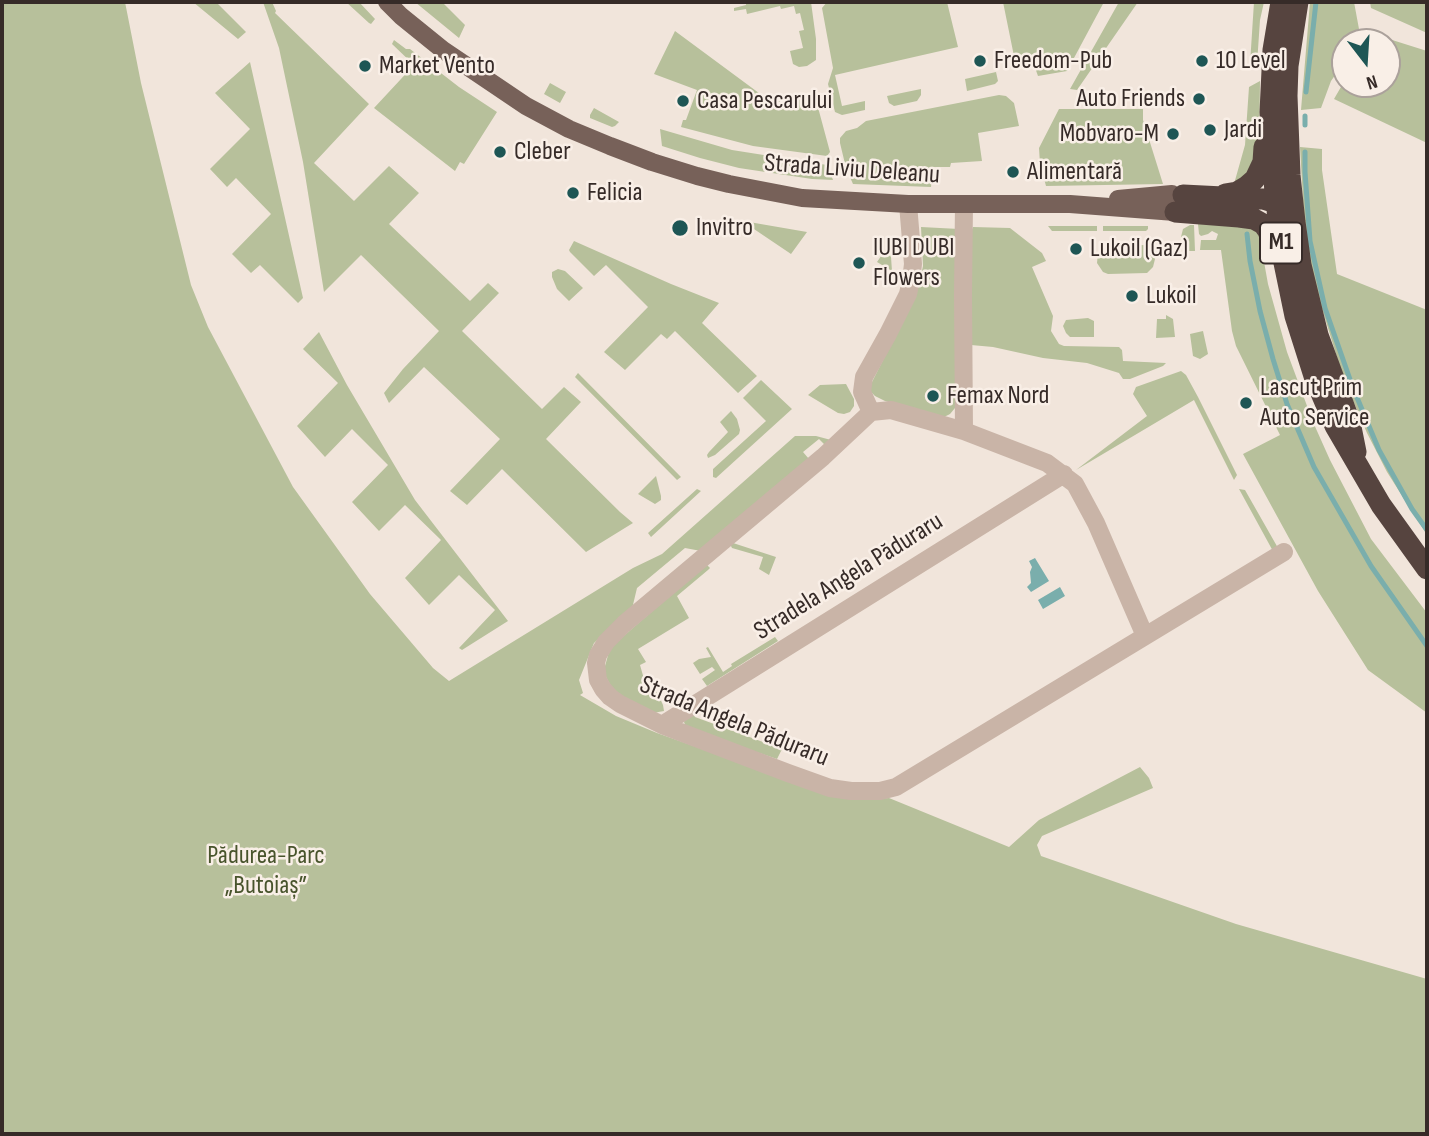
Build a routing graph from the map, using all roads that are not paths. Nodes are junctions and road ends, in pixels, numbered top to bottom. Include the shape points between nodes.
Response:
1 (387, 2) edge
2 (1274, 2) edge
3 (1281, 2) edge
4 (1290, 2) edge
5 (1298, 2) edge
6 (1177, 200) junction
7 (1273, 200) junction
8 (908, 204) junction
9 (964, 204) junction
10 (871, 412) junction
11 (964, 432) junction
12 (1360, 471) junction
13 (1064, 474) junction
14 (1284, 552) dead end
15 (1427, 569) edge
16 (1145, 636) junction
17 (662, 725) junction

1 - 8 main road, Strada Liviu Deleanu via 443,50 526,106 610,146 736,186 802,198
2 - 6 highway, M1 via 1267,44 1260,171 1237,192
3 - 7 highway, M1 via 1270,86
4 - 7 highway, M1 via 1280,81 1282,186
5 - 12 highway, M1 via 1287,96 1295,222 1318,335 1350,422
6 - 7 highway, M1
6 - 9 main road, Strada Liviu Deleanu
6 - 12 highway, M1 via 1254,219 1268,231 1309,384 1329,433
7 - 12 highway, M1 via 1286,216 1303,313
8 - 9 main road, Strada Liviu Deleanu
8 - 10 street via 911,280 864,377 862,392
9 - 11 street
10 - 11 street via 891,410
10 - 17 street, Strada Angela Păduraru via 606,642 596,663 603,689 610,698
11 - 13 street via 1047,463
12 - 15 highway, M1
13 - 16 street via 1084,497
13 - 17 street, Stradela Angela Păduraru
14 - 16 street, Strada Angela Păduraru
16 - 17 street, Strada Angela Păduraru via 896,787 880,791 830,788

